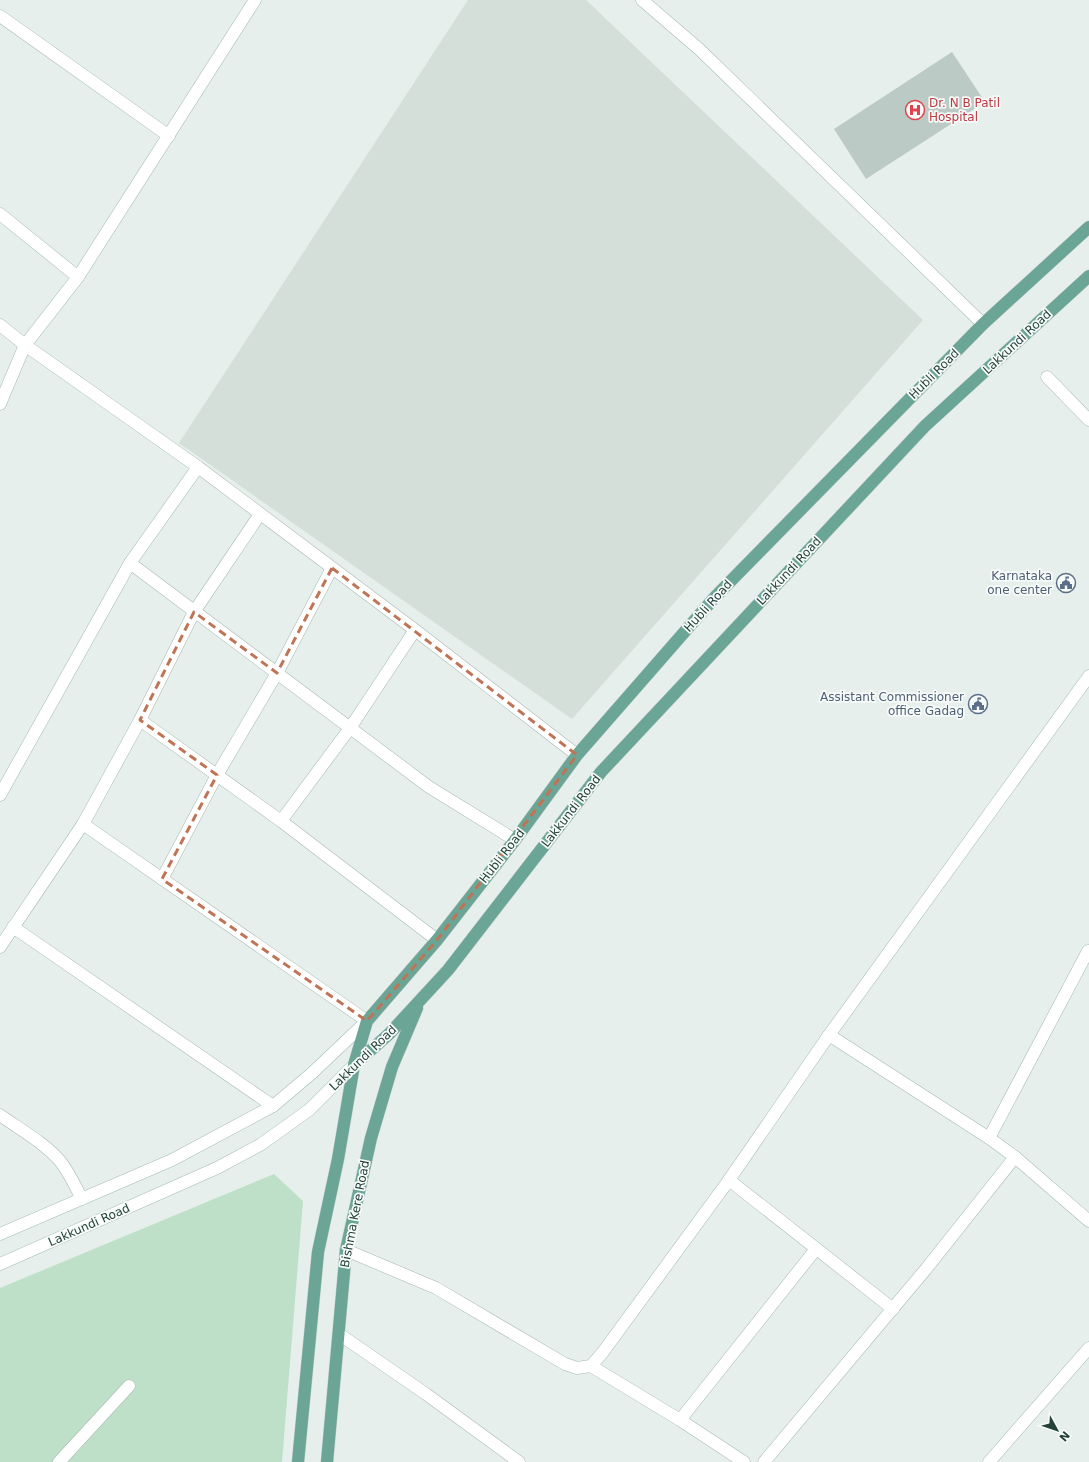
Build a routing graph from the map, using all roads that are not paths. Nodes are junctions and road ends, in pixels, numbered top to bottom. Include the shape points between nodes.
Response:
1 (642, 0) edge
2 (250, 2) edge
3 (0, 16) edge
4 (168, 136) junction
5 (0, 214) edge
6 (1089, 227) edge
7 (1089, 276) edge
8 (78, 277) junction
9 (983, 324) junction
10 (0, 325) edge
11 (25, 345) junction
12 (1047, 377) dead end
13 (0, 404) edge
14 (1089, 420) edge
15 (198, 467) junction
16 (260, 514) junction
17 (130, 563) junction
18 (332, 568) junction
19 (194, 612) junction
20 (415, 630) junction
21 (277, 673) junction
22 (1089, 676) edge
23 (140, 720) junction
24 (350, 728) junction
25 (577, 755) junction
26 (217, 775) junction
27 (0, 795) edge
28 (281, 821) junction
29 (83, 824) junction
30 (515, 840) junction
31 (162, 879) junction
32 (13, 927) junction
33 (437, 940) junction
34 (0, 947) edge
35 (1088, 951) edge
36 (421, 1000) junction
37 (367, 1021) junction
38 (829, 1035) junction
39 (354, 1065) junction
40 (273, 1106) junction
41 (0, 1115) edge
42 (989, 1138) junction
43 (1015, 1157) junction
44 (729, 1180) junction
45 (82, 1199) junction
46 (1089, 1220) edge
47 (0, 1234) edge
48 (816, 1249) junction
49 (346, 1250) junction
50 (0, 1264) edge
51 (893, 1309) junction
52 (339, 1334) junction
53 (1089, 1348) edge
54 (591, 1366) junction
55 (129, 1386) dead end
56 (680, 1420) junction
57 (59, 1462) edge
58 (298, 1462) edge
59 (327, 1462) edge
60 (519, 1462) edge
61 (744, 1462) edge
62 (764, 1462) edge
63 (989, 1462) edge

1 - 9 street via 699,49
2 - 4 street
3 - 4 street
4 - 8 street
5 - 8 street
6 - 9 main road, Hubli Road
7 - 36 main road, Lakkundi Road via 925,426 601,772 448,970
8 - 11 street
9 - 25 main road, Hubli Road via 715,597
10 - 11 street
11 - 13 street
11 - 15 street
12 - 14 street
15 - 16 street
15 - 17 street
16 - 18 street
16 - 19 street
17 - 19 street
17 - 27 street
18 - 20 street
18 - 21 street
19 - 21 street
19 - 23 street
20 - 24 street
20 - 25 street
21 - 24 street
21 - 26 street
22 - 38 street
23 - 26 street
23 - 29 street
24 - 28 street
24 - 30 street via 429,787
25 - 30 main road, Hubli Road
26 - 28 street
26 - 31 street
28 - 33 street
29 - 31 street
29 - 32 street
30 - 33 main road, Hubli Road
31 - 37 street
32 - 34 street
32 - 40 street
33 - 37 main road, Hubli Road
35 - 42 street
36 - 39 main road, Lakkundi Road via 389,1034
36 - 49 main road, Bishma Kere Road via 392,1067 371,1138
37 - 39 main road
37 - 40 street, Lakkundi Road
38 - 42 street
38 - 44 street
39 - 50 street, Lakkundi Road via 309,1110 260,1145 217,1168
39 - 58 main road via 338,1159 318,1252
40 - 45 street, Lakkundi Road via 172,1160
41 - 45 street via 44,1146 59,1160
42 - 43 street
43 - 46 street
43 - 51 street
44 - 48 street
44 - 54 street
45 - 47 street, Lakkundi Road
48 - 51 street
48 - 56 street
49 - 52 main road, Bishma Kere Road
49 - 54 street via 436,1288 565,1364 577,1368
51 - 62 street
52 - 59 main road, Bishma Kere Road
52 - 60 street
53 - 63 street
54 - 56 street
55 - 57 street
56 - 61 street

